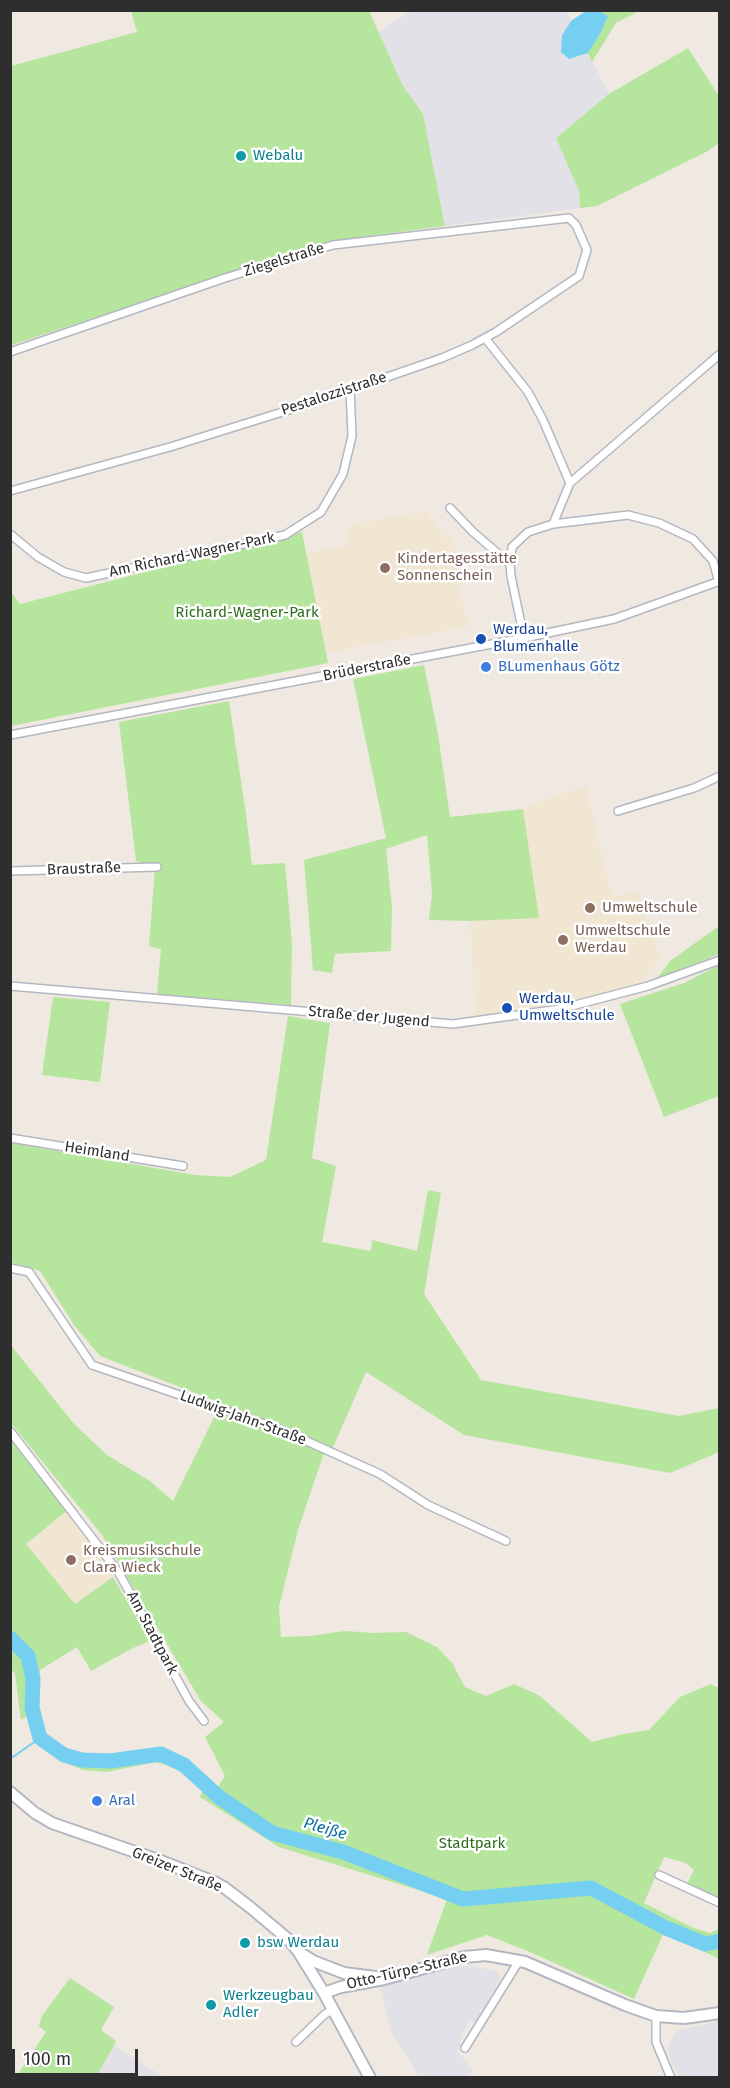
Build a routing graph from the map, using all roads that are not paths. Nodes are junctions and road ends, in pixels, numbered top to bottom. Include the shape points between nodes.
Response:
1 (569, 218) joint
2 (485, 338) junction
3 (10, 352) edge
4 (720, 354) edge
5 (350, 389) junction
6 (570, 483) junction
7 (10, 491) edge
8 (450, 508) dead end
9 (554, 524) junction
10 (10, 534) edge
11 (510, 564) junction
12 (719, 582) edge
13 (524, 638) junction
14 (10, 735) edge
15 (720, 777) edge
16 (618, 811) dead end
17 (157, 867) dead end
18 (10, 871) edge
19 (720, 960) edge
20 (10, 986) edge
21 (10, 1138) edge
22 (183, 1166) dead end
23 (10, 1268) edge
24 (10, 1431) edge
25 (506, 1541) dead end
26 (204, 1721) dead end
27 (10, 1792) edge
28 (659, 1875) dead end
29 (720, 1903) edge
30 (298, 1951) junction
31 (519, 1960) junction
32 (384, 1979) junction
33 (324, 1993) junction
34 (333, 2009) junction
35 (720, 2013) edge
36 (656, 2016) junction
37 (296, 2042) dead end
38 (465, 2049) dead end
39 (370, 2078) edge
40 (672, 2078) edge

1 - 2 street, Pestalozzistraße via 587,250 579,276
1 - 3 street, Ziegelstraße via 333,245
2 - 5 street, Pestalozzistraße via 442,358
2 - 6 street via 528,392
4 - 6 street
5 - 7 street, Pestalozzistraße via 170,447
5 - 10 street, Am Richard-Wagner-Park via 352,436 343,474 321,512 285,535 86,578 63,572
6 - 9 street
8 - 11 street
9 - 11 street via 528,532 519,540 512,547
9 - 12 street via 628,515 659,523 693,539 713,561
11 - 13 street
12 - 13 street, Brüderstraße via 614,619
13 - 14 street, Brüderstraße
15 - 16 street
17 - 18 street, Braustraße
19 - 20 street, Straße der Jugend via 648,986 560,1010 453,1024
21 - 22 street, Heimland
23 - 25 street, Ludwig-Jahn-Straße via 29,1272 92,1365 282,1430 380,1474 428,1505
24 - 26 street, Am Stadtpark via 119,1573 189,1701
27 - 30 main road, Greizer Straße via 52,1823 225,1888
28 - 29 street
30 - 32 main road via 344,1972
30 - 33 main road, Greizer Straße
31 - 32 main road, Otto-Türpe-Straße via 486,1954 464,1957
31 - 36 main road, Otto-Türpe-Straße
31 - 38 street
32 - 33 main road, Otto-Türpe-Straße
33 - 34 main road, Greizer Straße
34 - 37 street
34 - 39 main road, Greizer Straße
35 - 36 main road, Otto-Türpe-Straße via 684,2018
36 - 40 street via 656,2042

